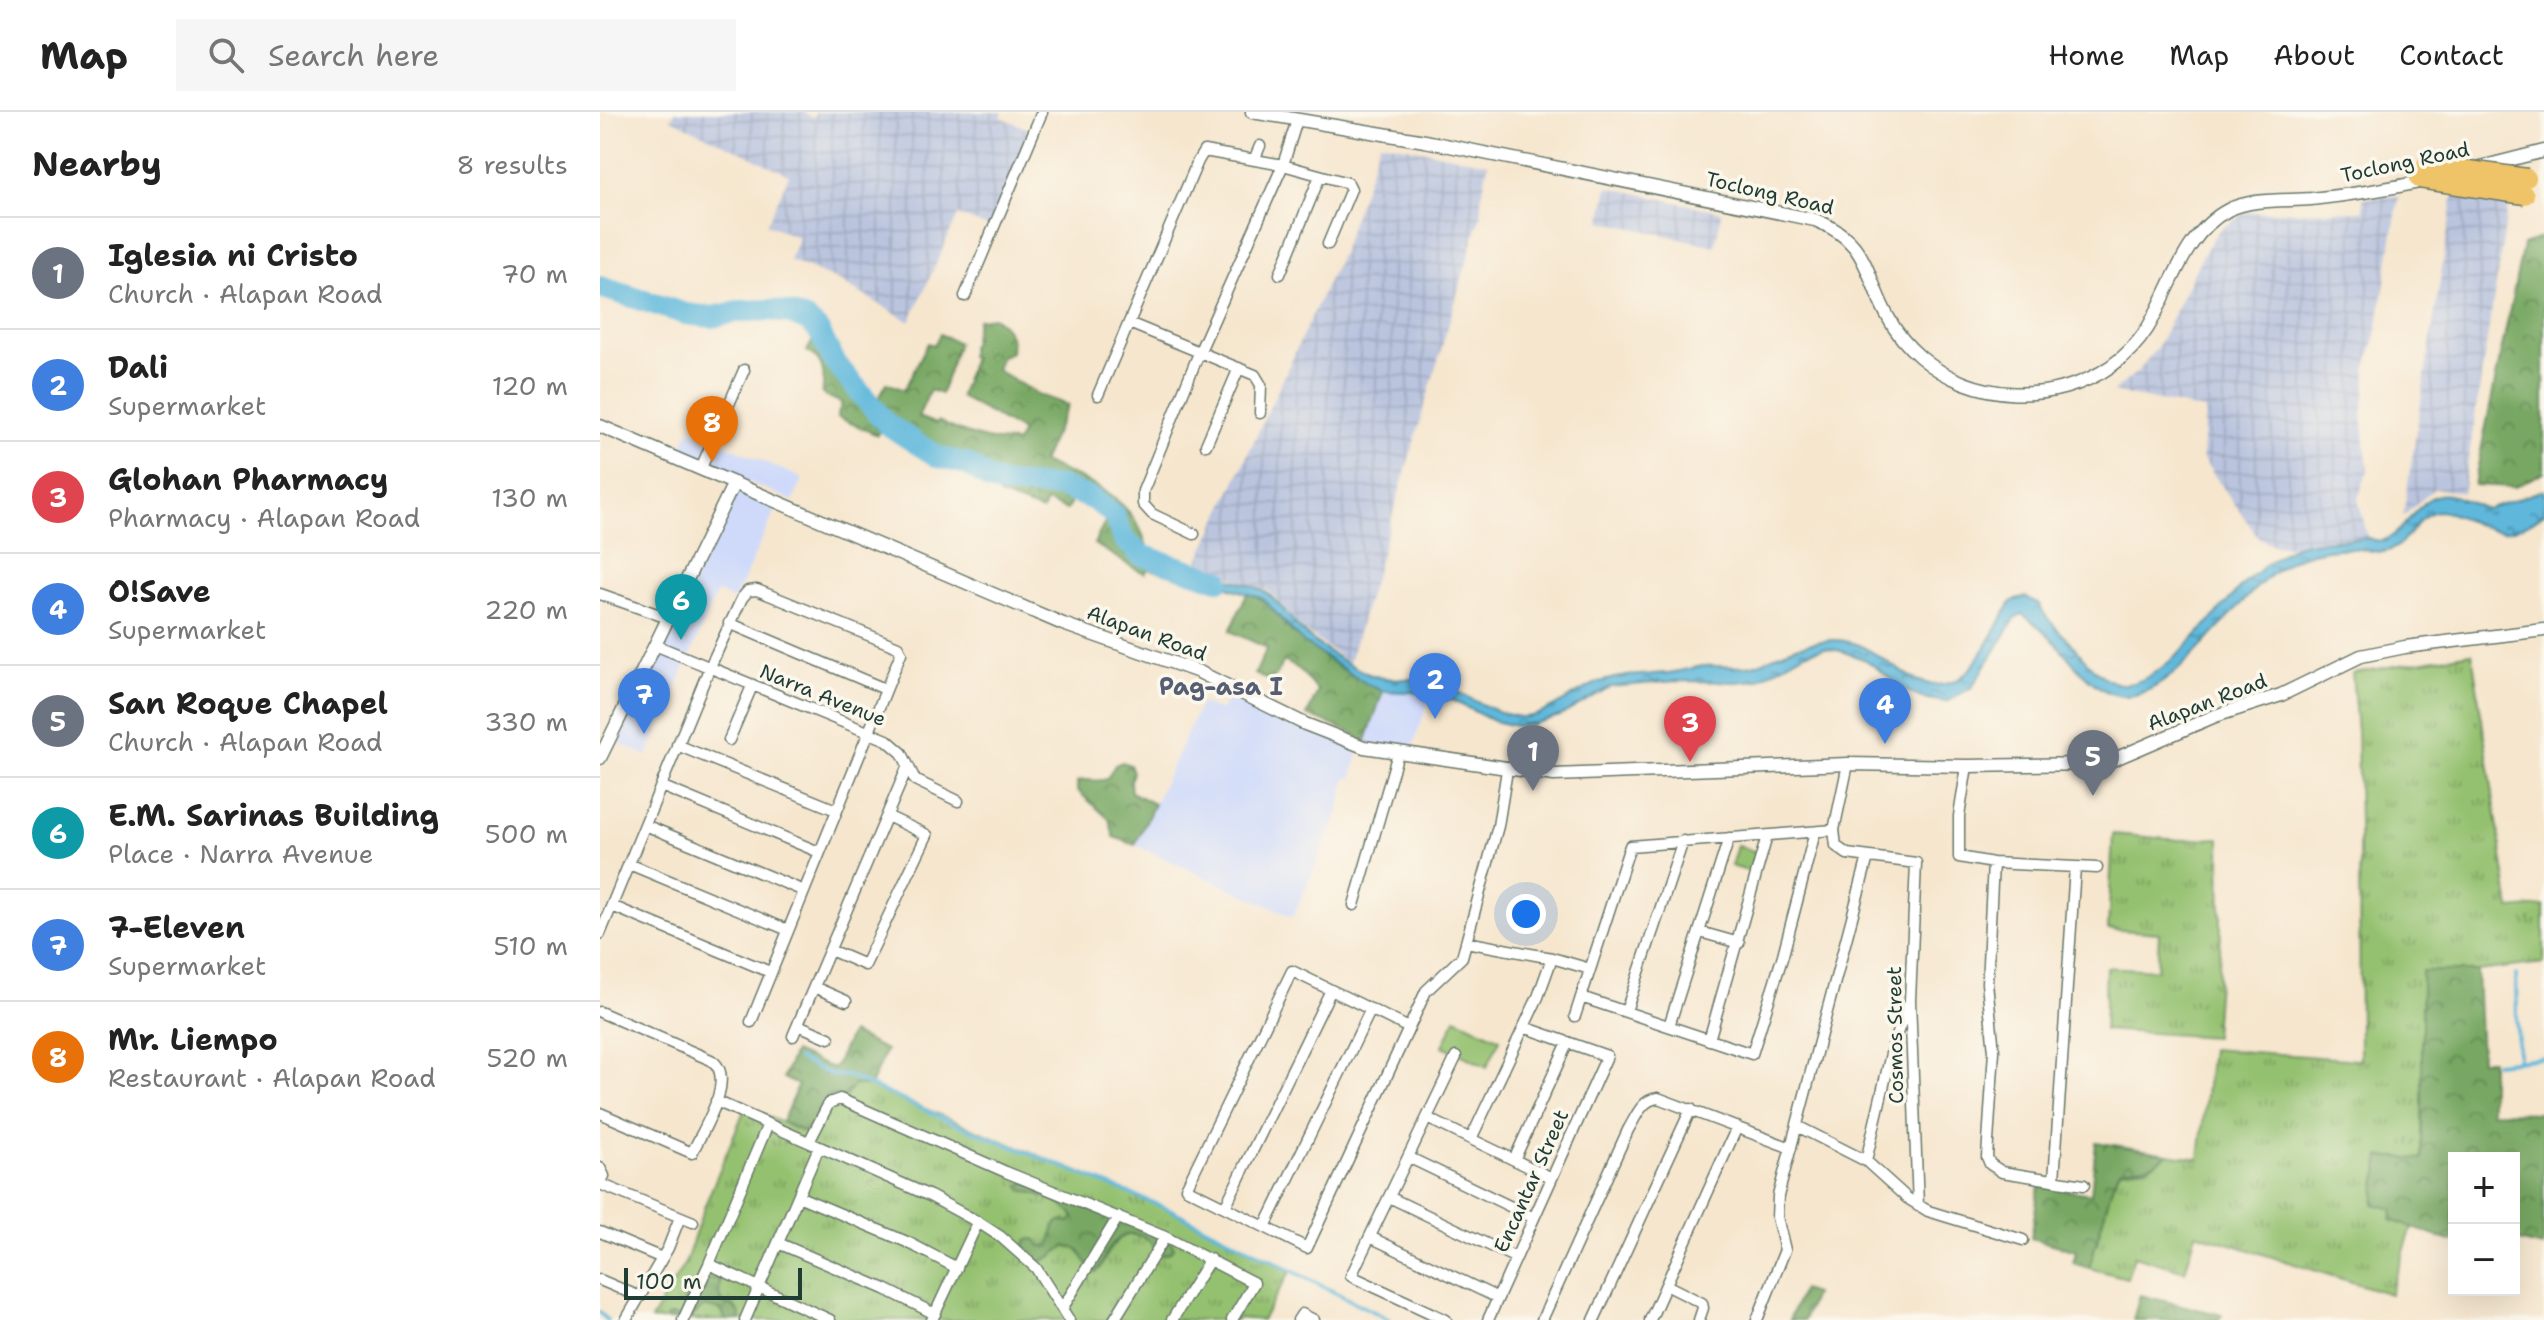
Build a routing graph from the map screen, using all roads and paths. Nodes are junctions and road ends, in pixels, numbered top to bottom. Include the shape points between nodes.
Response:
1 (1042, 112) edge
2 (1252, 112) edge
3 (1297, 120) junction
4 (1260, 146) dead end
5 (2544, 151) edge
6 (1254, 160) junction
7 (1283, 165) junction
8 (2422, 171) dead end
9 (1320, 176) junction
10 (2526, 186) dead end
11 (1328, 244) dead end
12 (1280, 274) dead end
13 (965, 296) dead end
14 (1129, 323) junction
15 (1199, 353) junction
16 (1239, 368) junction
17 (744, 370) dead end
18 (1098, 395) dead end
19 (1260, 413) dead end
20 (600, 426) edge
21 (1206, 445) dead end
22 (701, 468) junction
23 (734, 483) junction
24 (1194, 534) dead end
25 (600, 594) edge
26 (668, 618) junction
27 (729, 623) junction
28 (2544, 630) edge
29 (655, 645) junction
30 (709, 669) junction
31 (752, 686) junction
32 (885, 689) junction
33 (868, 732) junction
34 (729, 740) dead end
35 (677, 745) junction
36 (1398, 753) junction
37 (600, 758) edge
38 (1848, 764) junction
39 (1967, 766) junction
40 (907, 768) junction
41 (1507, 770) junction
42 (661, 786) junction
43 (958, 801) dead end
44 (836, 810) junction
45 (887, 816) junction
46 (645, 825) junction
47 (1834, 830) junction
48 (1815, 832) junction
49 (1767, 836) junction
50 (1729, 838) junction
51 (1683, 841) junction
52 (819, 852) junction
53 (1868, 857) junction
54 (1993, 863) junction
55 (629, 864) junction
56 (2075, 867) junction
57 (2097, 868) dead end
58 (804, 891) junction
59 (1354, 905) dead end
60 (612, 906) junction
61 (788, 930) junction
62 (1700, 932) junction
63 (600, 934) edge
64 (1466, 942) junction
65 (1739, 943) junction
66 (830, 950) junction
67 (1552, 958) junction
68 (1590, 969) junction
69 (770, 972) junction
70 (814, 987) junction
71 (1331, 990) junction
72 (1581, 997) junction
73 (1910, 1000) junction
74 (846, 1001) dead end
75 (1371, 1009) junction
76 (1626, 1011) junction
77 (600, 1012) edge
78 (1575, 1016) dead end
79 (751, 1022) dead end
80 (798, 1025) junction
81 (1669, 1026) junction
82 (1524, 1027) junction
83 (1409, 1028) junction
84 (793, 1036) dead end
85 (829, 1038) dead end
86 (1709, 1040) junction
87 (1568, 1042) junction
88 (1456, 1057) dead end
89 (716, 1101) junction
90 (1691, 1109) junction
91 (600, 1113) edge
92 (1427, 1118) junction
93 (768, 1124) junction
94 (1797, 1126) junction
95 (1737, 1127) junction
96 (1471, 1139) junction
97 (814, 1144) junction
98 (1791, 1148) junction
99 (1408, 1157) junction
100 (1514, 1160) junction
101 (1866, 1161) junction
102 (600, 1168) edge
103 (1552, 1178) junction
104 (2054, 1180) junction
105 (600, 1183) edge
106 (2084, 1185) dead end
107 (798, 1196) junction
108 (1389, 1197) junction
109 (1918, 1206) junction
110 (1225, 1207) junction
111 (680, 1217) junction
112 (1118, 1217) junction
113 (1534, 1218) junction
114 (693, 1222) dead end
115 (978, 1222) junction
116 (1265, 1227) junction
117 (600, 1232) edge
118 (1165, 1237) junction
119 (1370, 1237) junction
120 (2023, 1240) dead end
121 (778, 1243) junction
122 (662, 1258) junction
123 (1516, 1258) junction
124 (1210, 1259) junction
125 (709, 1264) junction
126 (957, 1268) junction
127 (600, 1280) edge
128 (1666, 1285) junction
129 (760, 1287) junction
130 (640, 1297) junction
131 (1498, 1298) junction
132 (1062, 1309) junction
133 (808, 1315) edge
134 (933, 1317) edge
135 (626, 1320) edge
136 (683, 1320) edge
137 (745, 1320) edge
138 (830, 1320) edge
139 (1069, 1320) edge
140 (1114, 1320) edge
141 (1172, 1320) edge
142 (1232, 1320) edge
143 (1298, 1320) edge
144 (1314, 1320) edge
145 (1446, 1320) edge
146 (1488, 1320) edge
147 (1542, 1320) edge
148 (1594, 1320) edge
149 (1650, 1320) edge
150 (1699, 1320) edge
151 (1757, 1320) edge

1 - 13 street
2 - 3 street, Toclong Road
3 - 5 street, Toclong Road via 1440,144 1830,226 1854,244 1888,317 1914,351 1964,383 2022,394 2080,383 2130,350 2193,244 2229,209 2384,190
3 - 7 street
4 - 6 street
6 - 7 street
6 - 14 street via 1208,150 1201,154
7 - 9 street
7 - 15 street
8 - 10 highway, bridge
9 - 11 street via 1351,185
9 - 12 street
14 - 15 street
14 - 18 street
15 - 16 street
15 - 24 street via 1143,491 1143,504 1152,514
16 - 19 street via 1255,375 1261,385
16 - 21 street
17 - 22 street
20 - 22 street, Alapan Road
22 - 23 street, Alapan Road
23 - 26 street
23 - 36 street, Alapan Road via 1077,629 1199,672 1324,732
25 - 26 street
26 - 29 street
27 - 30 street
27 - 32 street
27 - 32 street via 742,598 757,590 898,647 901,653
28 - 39 street, Alapan Road via 2361,656 2281,695 2215,716 2110,761
29 - 30 street, Narra Avenue
29 - 37 street
30 - 31 street, Narra Avenue
30 - 35 street
31 - 33 street, Narra Avenue
31 - 34 street
32 - 33 street
33 - 40 street, Narra Avenue via 898,748
33 - 44 street
35 - 42 street
35 - 44 street
36 - 41 street, Alapan Road
36 - 59 street
38 - 39 street, Alapan Road
38 - 41 street, Alapan Road via 1605,775
38 - 47 street
39 - 54 street via 1959,857
40 - 43 street, Narra Avenue via 921,784
40 - 45 street
41 - 64 street via 1498,826
42 - 46 street
42 - 52 street
44 - 52 street
45 - 66 street
45 - 66 street via 927,835 865,965
46 - 55 street
46 - 58 street
47 - 48 street
47 - 53 street via 1840,851
48 - 49 street
48 - 86 street via 1752,1054
49 - 50 street
49 - 65 street
50 - 51 street
50 - 62 street
51 - 68 street via 1630,846
51 - 76 street
52 - 58 street
53 - 73 street, Cosmos Street via 1916,863
53 - 94 street
54 - 56 street
54 - 104 street via 1987,983 1994,1051 1987,1157 2002,1172
55 - 60 street
55 - 61 street
56 - 57 street
56 - 104 street
58 - 61 street
60 - 63 street
60 - 69 street
61 - 69 street
62 - 65 street
62 - 81 street
64 - 67 street
64 - 83 street via 1457,963 1426,991
65 - 86 street
66 - 70 street
67 - 68 street
67 - 82 street
68 - 72 street
69 - 79 street
70 - 74 street
70 - 80 street
71 - 75 street
71 - 110 street
71 - 110 street via 1292,971 1186,1188
72 - 76 street
72 - 78 street
73 - 101 street via 1894,1041
73 - 109 street, Cosmos Street
75 - 83 street
75 - 116 street
76 - 81 street
77 - 89 street via 711,1060 723,1078
80 - 84 street
80 - 85 street
81 - 86 street
82 - 87 street
82 - 96 street
83 - 116 street via 1307,1248
87 - 100 street
87 - 103 street, Encantar Street via 1607,1056
88 - 92 street
89 - 91 street via 692,1153
89 - 93 street
90 - 95 street
90 - 147 street via 1658,1098 1643,1105
90 - 148 street
92 - 96 street
92 - 99 street
93 - 97 street
93 - 125 street
94 - 98 street
94 - 101 street
95 - 98 street
95 - 128 street
96 - 100 street
97 - 107 street
97 - 112 street via 829,1103 840,1099
97 - 115 street
98 - 151 street via 1776,1207 1785,1250
99 - 108 street
99 - 113 street
100 - 103 street
101 - 109 street
102 - 105 street
103 - 113 street, Encantar Street
104 - 106 street
105 - 111 street
107 - 121 street
107 - 126 street
108 - 119 street
108 - 123 street
109 - 120 street
110 - 116 street
111 - 114 street
111 - 122 street
112 - 118 street
112 - 132 street
113 - 123 street, Encantar Street
115 - 126 street
115 - 132 street via 1036,1268
117 - 122 street
118 - 124 street
118 - 140 street
119 - 131 street
119 - 145 street via 1351,1276
121 - 129 street
121 - 134 street via 885,1289
122 - 130 street
123 - 131 street, Encantar Street
124 - 141 street
124 - 142 street via 1254,1283
125 - 129 street
125 - 136 street
126 - 134 street
127 - 130 street
128 - 149 street
128 - 150 street via 1702,1303
129 - 133 street
129 - 137 street
130 - 135 street
131 - 146 street, Encantar Street
132 - 139 street
133 - 138 street
143 - 144 street via 1302,1314

